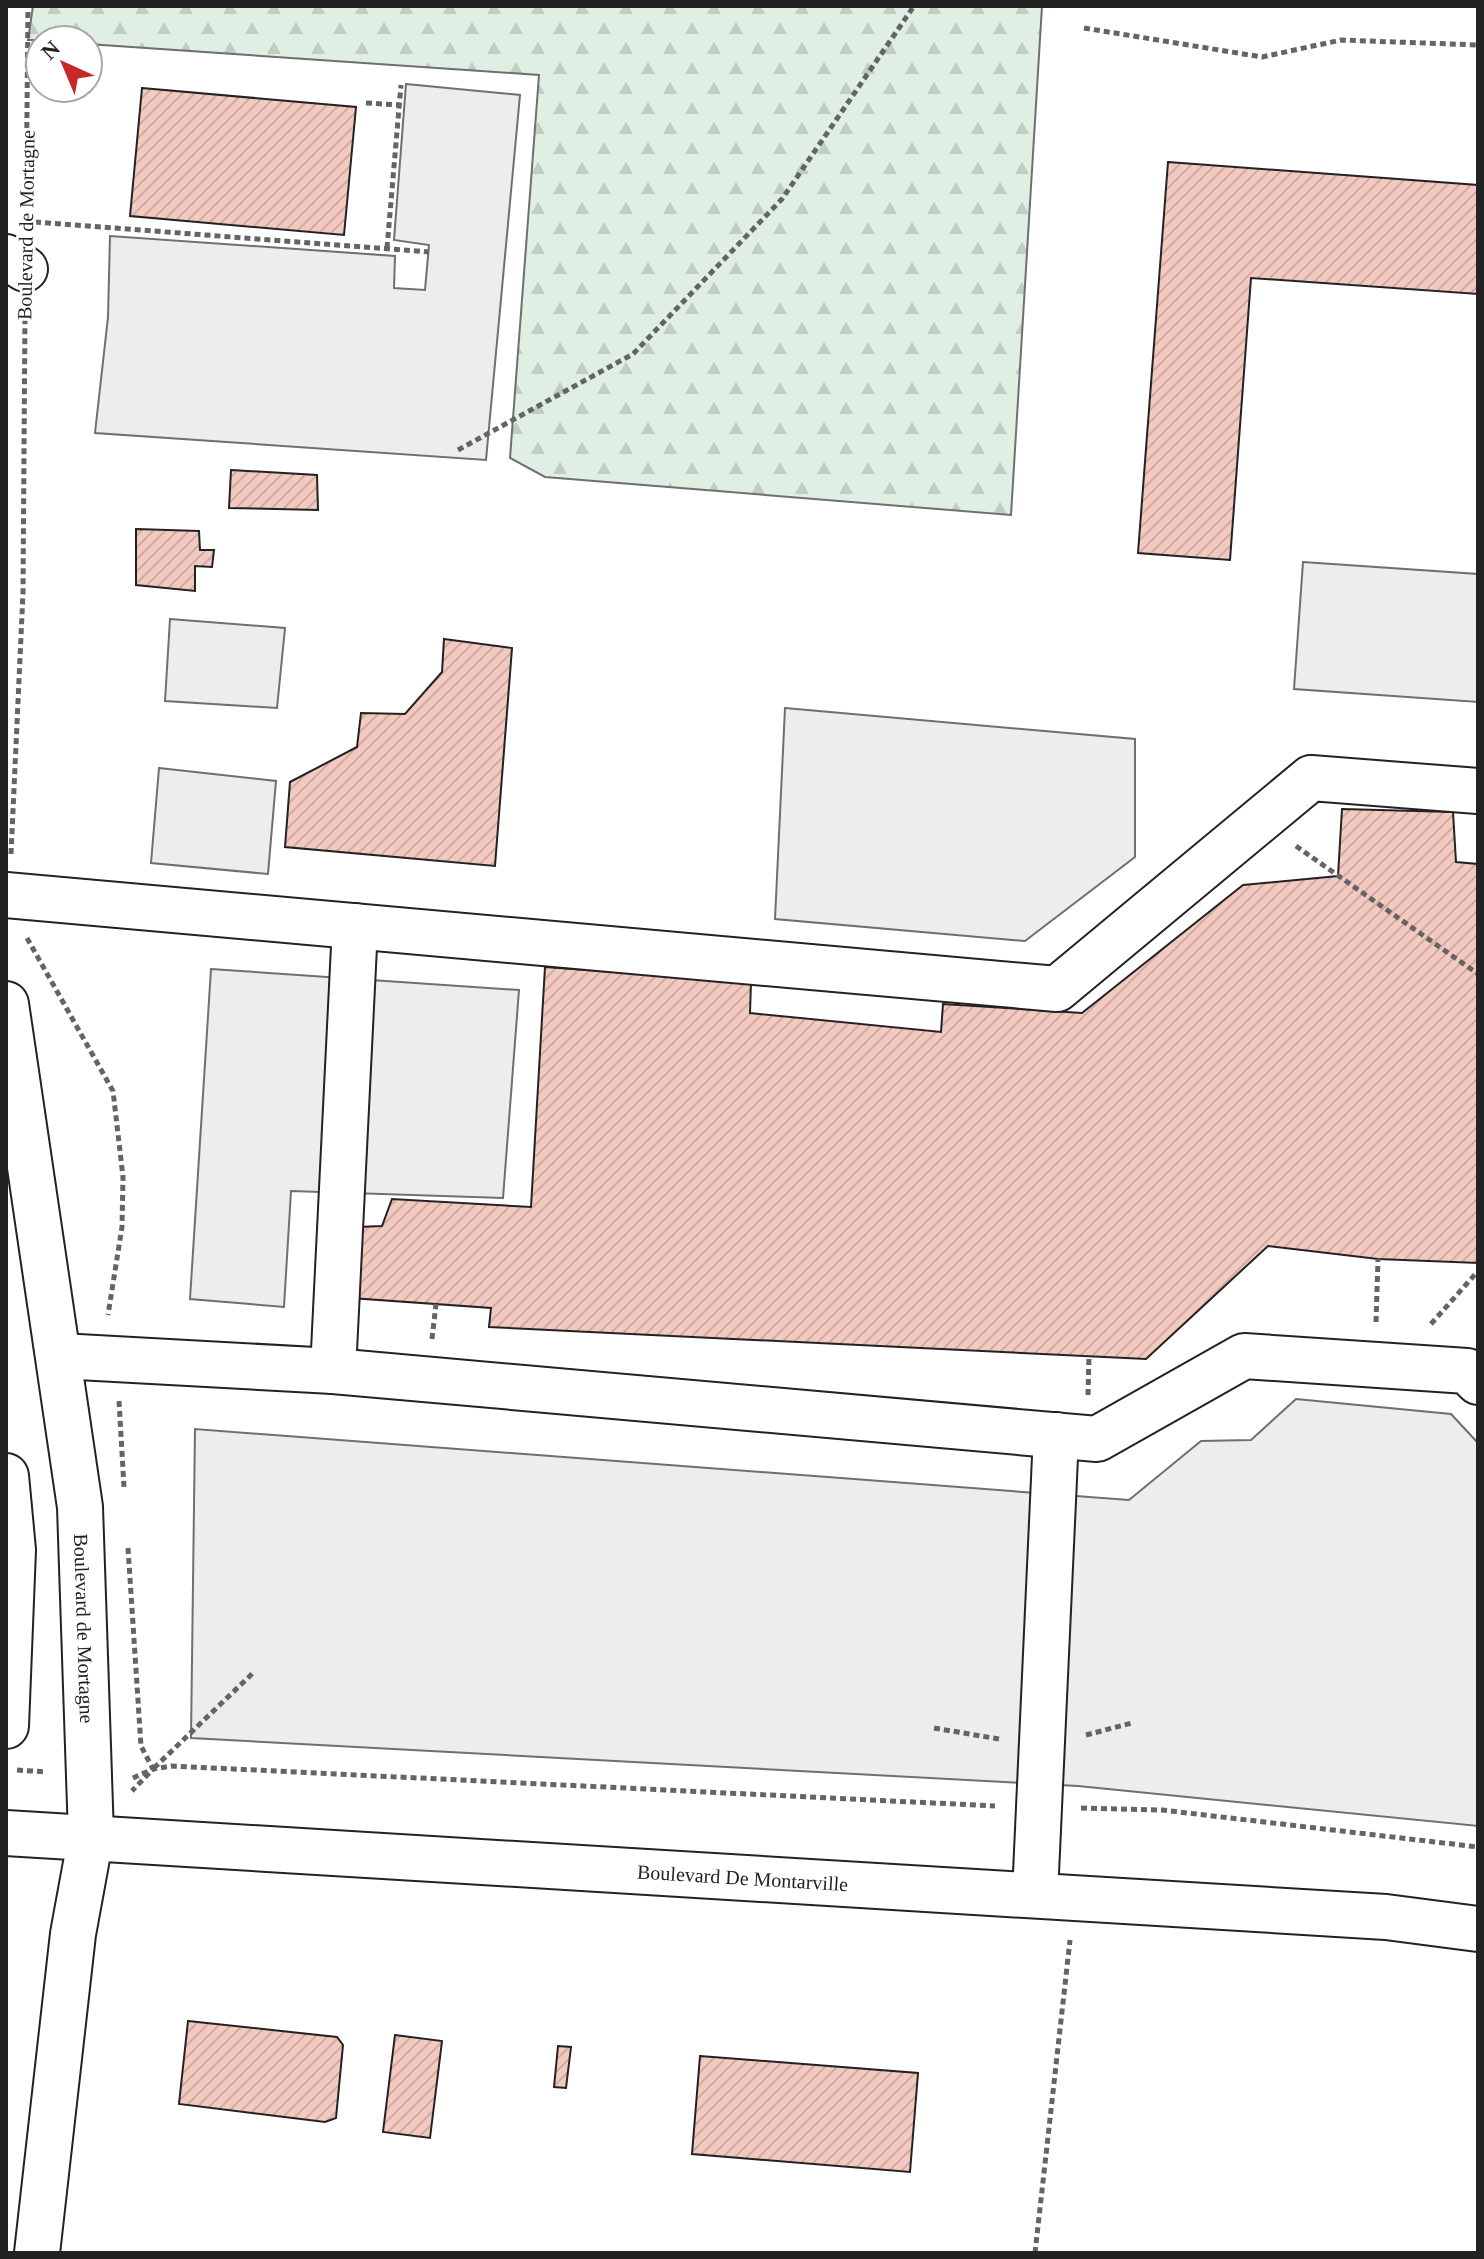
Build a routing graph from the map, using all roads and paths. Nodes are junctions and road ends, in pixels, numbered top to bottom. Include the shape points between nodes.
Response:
1 (28, 6) edge
2 (914, 6) edge
3 (1084, 28) dead end
4 (1478, 45) edge
5 (401, 85) dead end
6 (366, 103) dead end
7 (399, 105) junction
8 (387, 248) junction
9 (19, 249) edge
10 (429, 252) dead end
11 (458, 450) dead end
12 (1478, 791) edge
13 (1260, 820) junction
14 (8, 881) edge
15 (355, 926) junction
16 (27, 936) dead end
17 (1478, 974) edge
18 (6, 1004) edge
19 (1378, 1259) dead end
20 (1478, 1271) edge
21 (109, 1320) dead end
22 (1376, 1326) dead end
23 (60, 1356) junction
24 (1393, 1366) junction
25 (333, 1371) junction
26 (1478, 1382) edge
27 (1056, 1435) junction
28 (6, 1476) edge
29 (254, 1672) dead end
30 (6, 1726) edge
31 (153, 1769) junction
32 (133, 1778) dead end
33 (1010, 1806) dead end
34 (1068, 1808) dead end
35 (6, 1833) edge
36 (91, 1836) junction
37 (1478, 1847) edge
38 (1055, 1896) junction
39 (1478, 1929) edge
40 (37, 2253) edge
41 (1035, 2253) edge

1 - 9 path, Boulevard de Mortagne
2 - 11 path via 782,199 633,354
3 - 4 path via 1262,57 1341,40
5 - 7 path
6 - 7 path
7 - 8 path
8 - 9 path
8 - 10 path
9 - 14 path, Boulevard de Mortagne via 23,593
12 - 13 street via 1311,778
13 - 15 street via 1057,989
13 - 17 path
14 - 15 street
15 - 25 street
16 - 21 path via 113,1091 123,1177
18 - 23 street, Boulevard de Mortagne
19 - 22 path
20 - 24 path
23 - 25 street
23 - 36 street, Boulevard de Mortagne via 80,1507
24 - 26 street via 1467,1371
24 - 27 street via 1244,1356 1097,1439
25 - 27 street
27 - 38 street
28 - 30 street via 13,1550
29 - 31 path
31 - 32 path
31 - 33 path
34 - 37 path via 1162,1810
35 - 36 street, Boulevard De Montarville
36 - 38 street, Boulevard De Montarville
36 - 40 street, Boulevard de Mortagne via 73,1934
38 - 39 street, Boulevard De Montarville via 1386,1917
38 - 41 path

